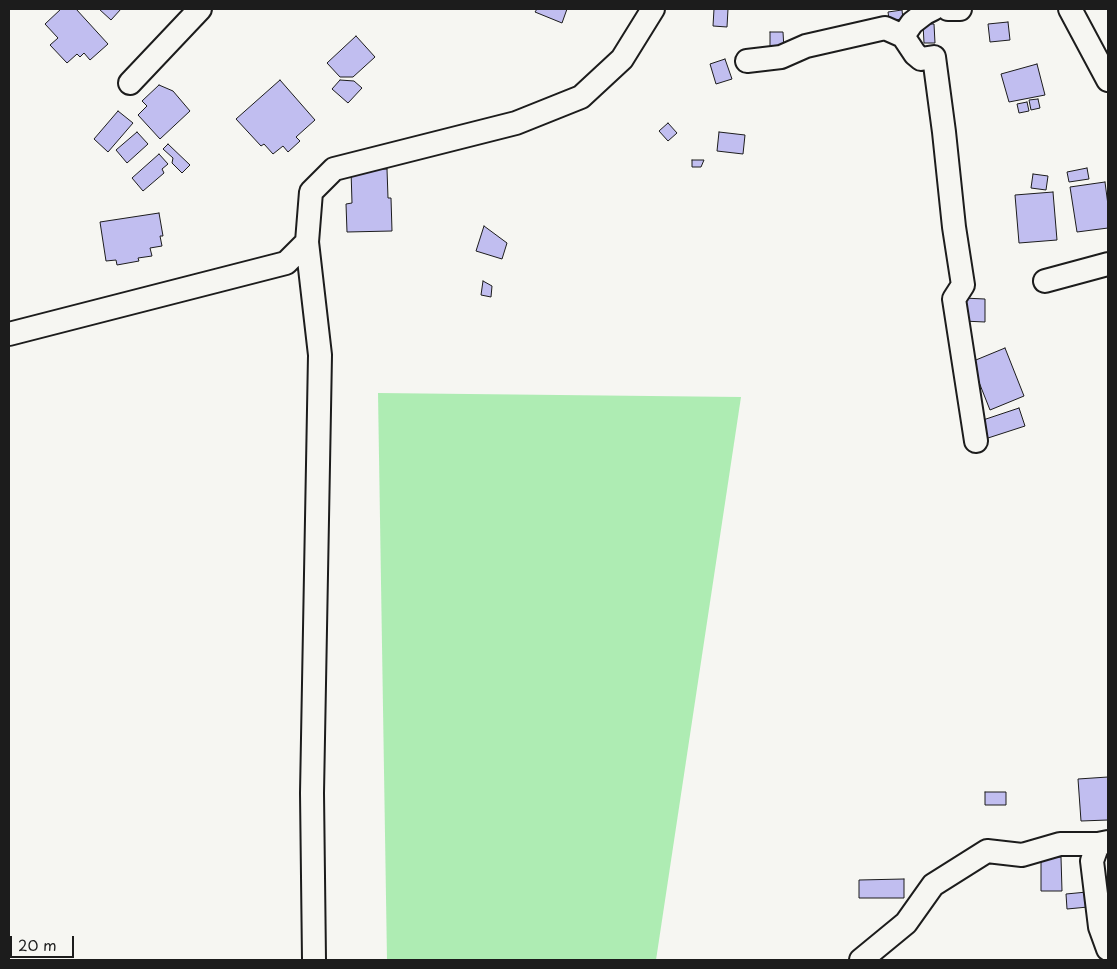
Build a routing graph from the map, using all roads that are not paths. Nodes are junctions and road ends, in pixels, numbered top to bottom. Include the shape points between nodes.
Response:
1 (200, 9) edge
2 (653, 9) edge
3 (933, 9) edge
4 (948, 9) edge
5 (960, 9) edge
6 (1070, 9) edge
7 (903, 36) junction
8 (747, 61) dead end
9 (1108, 80) edge
10 (130, 83) dead end
11 (307, 242) junction
12 (1108, 264) edge
13 (1045, 281) dead end
14 (9, 334) edge
15 (976, 441) dead end
16 (1103, 843) edge
17 (1108, 949) edge
18 (314, 960) edge
19 (861, 960) edge

1 - 10 street
2 - 11 street via 622,59 582,97 516,122 334,170 311,192
3 - 7 street via 912,23
4 - 5 street
6 - 9 street
7 - 8 street via 885,28 806,46 781,57
7 - 15 street via 921,59 934,57 963,285 954,300
11 - 14 street via 286,264
11 - 18 street via 320,355 312,793
12 - 13 street
16 - 17 street via 1092,862 1100,927
16 - 19 street via 1060,844 1022,855 986,851 933,885 906,923

